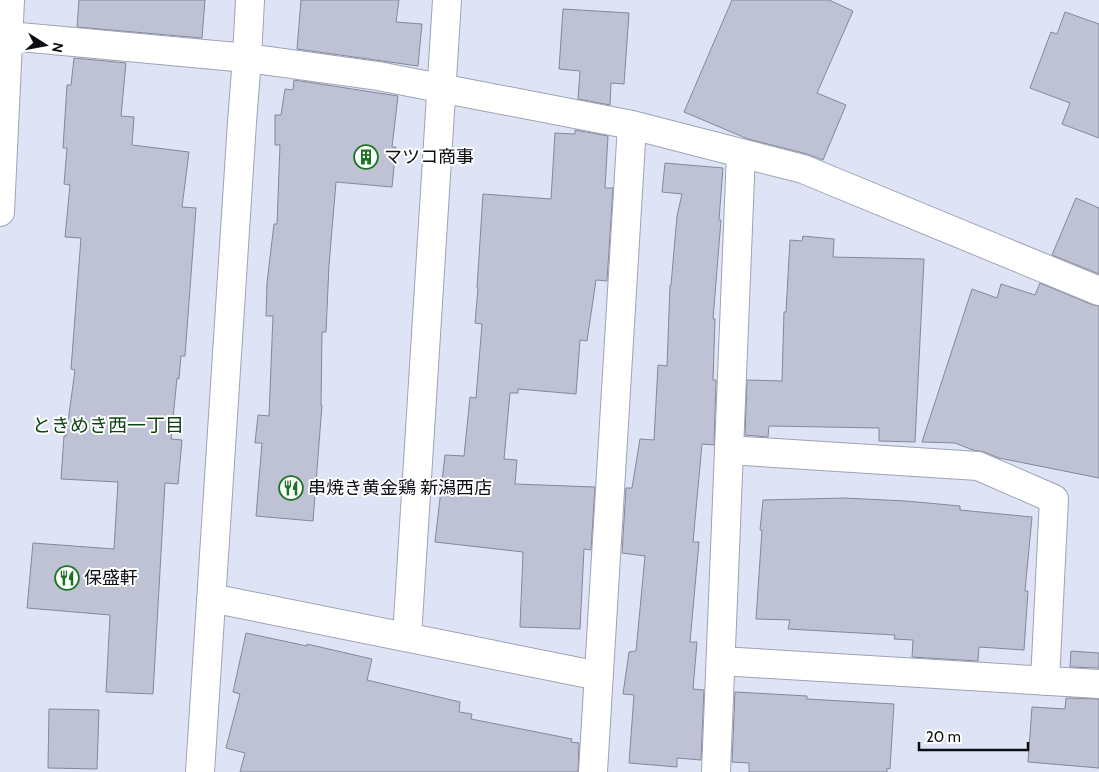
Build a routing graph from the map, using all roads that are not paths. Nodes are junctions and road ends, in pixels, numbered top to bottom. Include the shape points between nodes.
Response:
1 (10, 0) edge
2 (250, 0) edge
3 (447, 0) edge
4 (9, 36) junction
5 (247, 58) junction
6 (442, 88) junction
7 (632, 125) junction
8 (741, 153) junction
9 (0, 212) edge
10 (1099, 291) edge
11 (729, 450) junction
12 (210, 598) junction
13 (407, 637) junction
14 (720, 661) junction
15 (599, 676) junction
16 (1045, 681) junction
17 (1099, 684) edge
18 (200, 772) edge
19 (593, 772) edge
20 (716, 772) edge

1 - 4 street
2 - 5 street
3 - 6 street
4 - 5 street
4 - 9 street
5 - 6 street
5 - 12 street
6 - 7 street
6 - 13 street
7 - 8 street
7 - 15 street
8 - 10 street via 803,169
8 - 11 street
11 - 14 street
11 - 16 street via 978,466 1054,499
12 - 13 street
12 - 18 street
13 - 15 street
14 - 16 street
14 - 20 street
15 - 19 street
16 - 17 street

